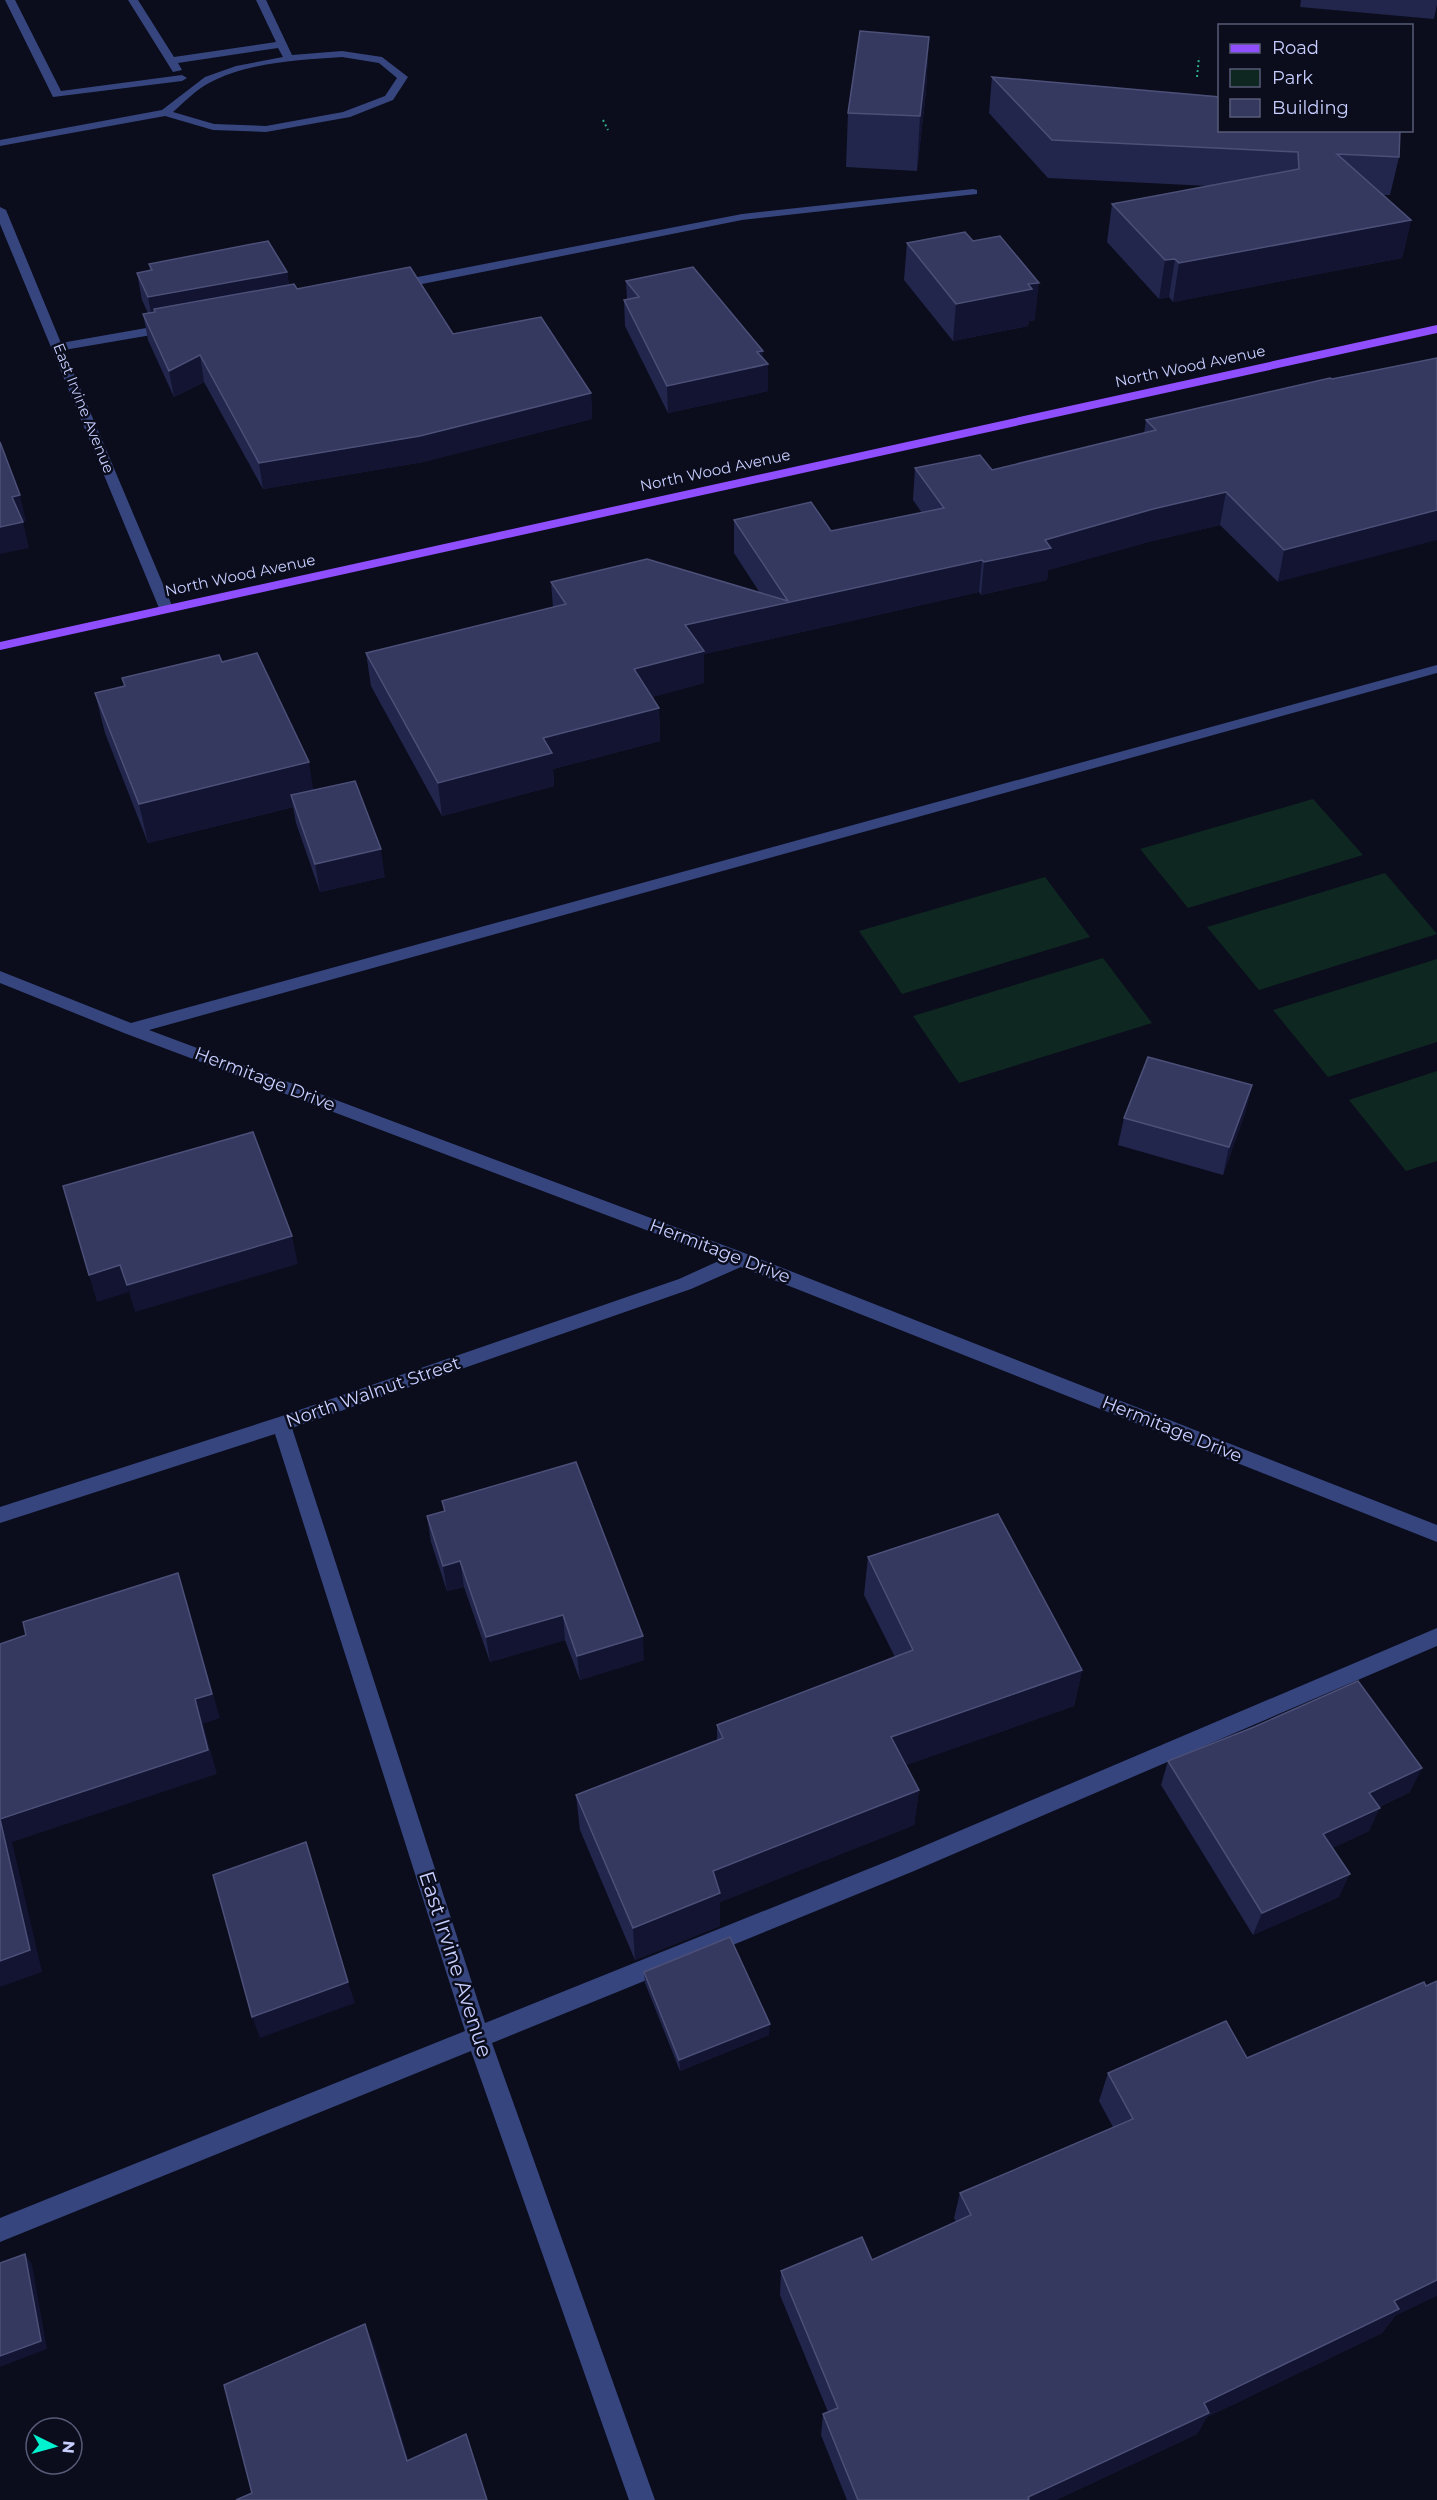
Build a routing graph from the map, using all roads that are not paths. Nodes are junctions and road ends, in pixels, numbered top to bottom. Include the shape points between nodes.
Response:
1 (10, 0) edge
2 (133, 0) edge
3 (261, 0) edge
4 (282, 44) junction
5 (289, 59) junction
6 (171, 61) junction
7 (182, 78) junction
8 (192, 92) junction
9 (165, 113) junction
10 (0, 143) edge
11 (973, 192) dead end
12 (0, 210) edge
13 (382, 288) edge
14 (186, 324) edge
15 (1437, 329) edge
16 (58, 347) junction
17 (166, 608) junction
18 (0, 646) edge
19 (1437, 669) edge
20 (0, 977) edge
21 (130, 1029) junction
22 (741, 1259) junction
23 (281, 1424) junction
24 (0, 1515) edge
25 (1437, 1533) edge
26 (1437, 1637) edge
27 (478, 2037) junction
28 (0, 2230) edge
29 (642, 2500) edge

1 - 7 street via 57,95
2 - 6 street
3 - 4 street
4 - 5 street
4 - 6 street
5 - 8 street via 209,79
5 - 9 street via 342,54 382,60 403,77 389,98 346,115 266,129 213,127
6 - 7 street
7 - 8 street
8 - 9 street
9 - 10 street
11 - 13 street via 742,217
12 - 16 street, East Irvine Avenue
14 - 16 street
15 - 17 main road, North Wood Avenue
16 - 17 street, East Irvine Avenue
17 - 18 main road, North Wood Avenue
19 - 21 street
20 - 21 street, Hermitage Drive
21 - 22 street, Hermitage Drive
22 - 23 street, North Walnut Street via 685,1284
22 - 25 street, Hermitage Drive
23 - 24 street, North Walnut Street
23 - 27 street, East Irvine Avenue
26 - 27 street via 906,1864
27 - 28 street
27 - 29 street, East Irvine Avenue

